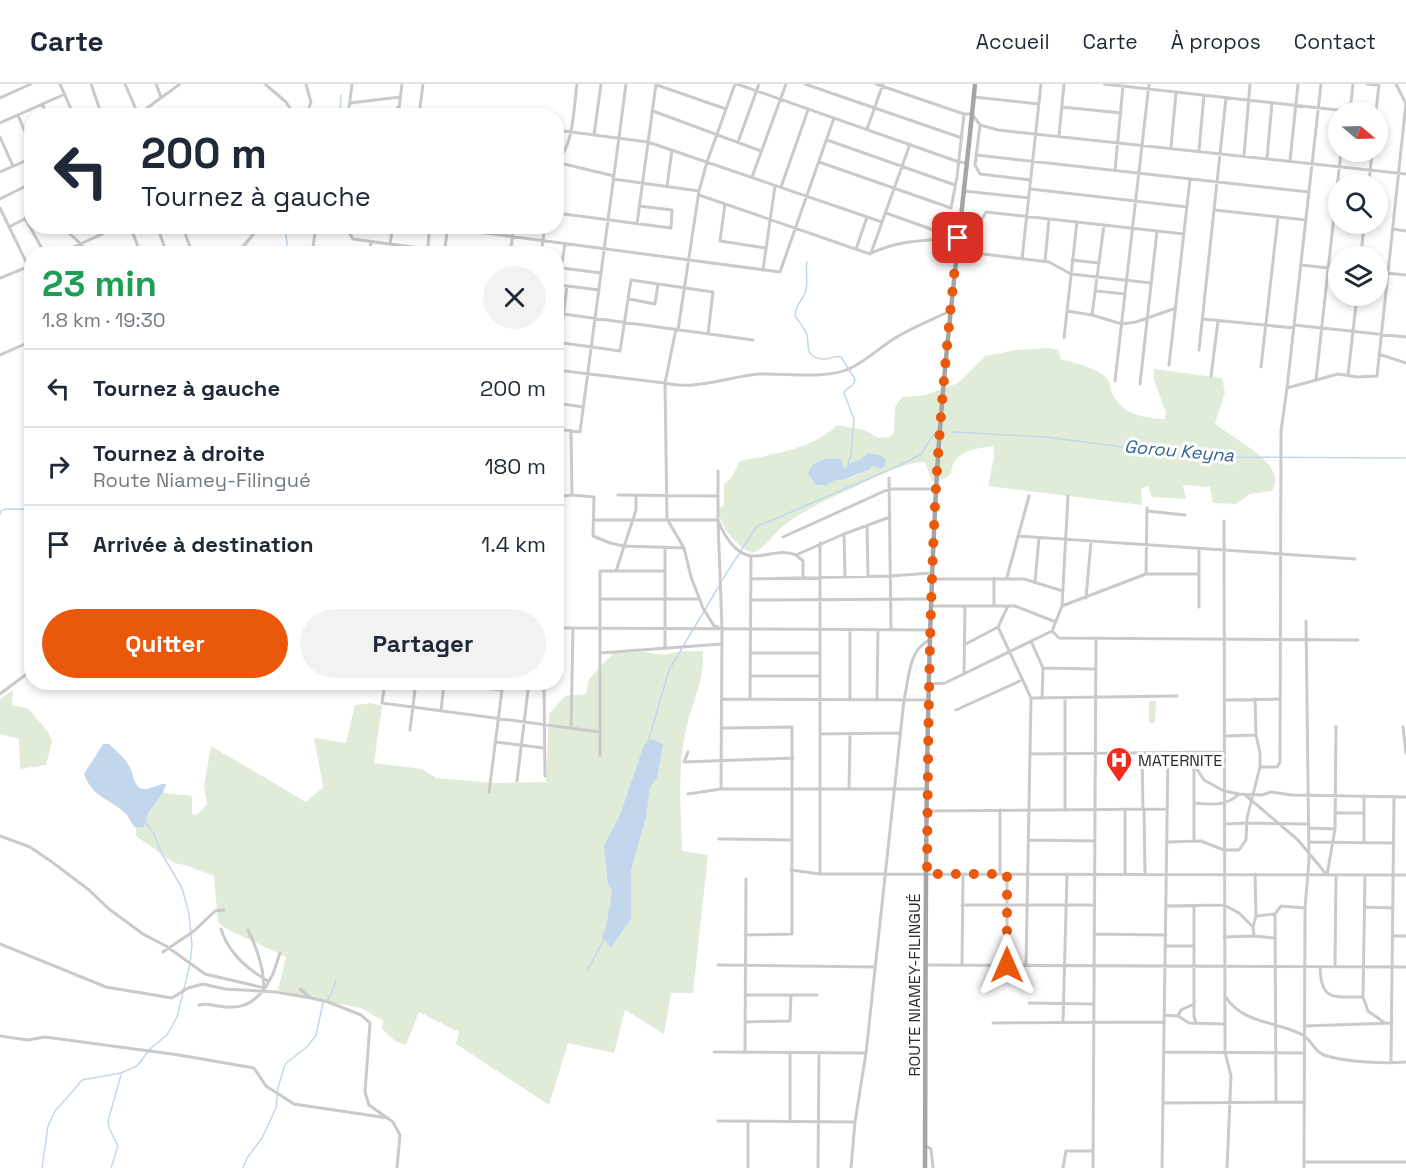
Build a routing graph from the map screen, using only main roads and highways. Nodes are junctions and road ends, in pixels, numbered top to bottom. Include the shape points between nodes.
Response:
1 (975, 84) edge
2 (925, 1168) edge

1 - 2 main road, ROUTE NIAMEY-FILINGUÉ via 950,311 929,640

